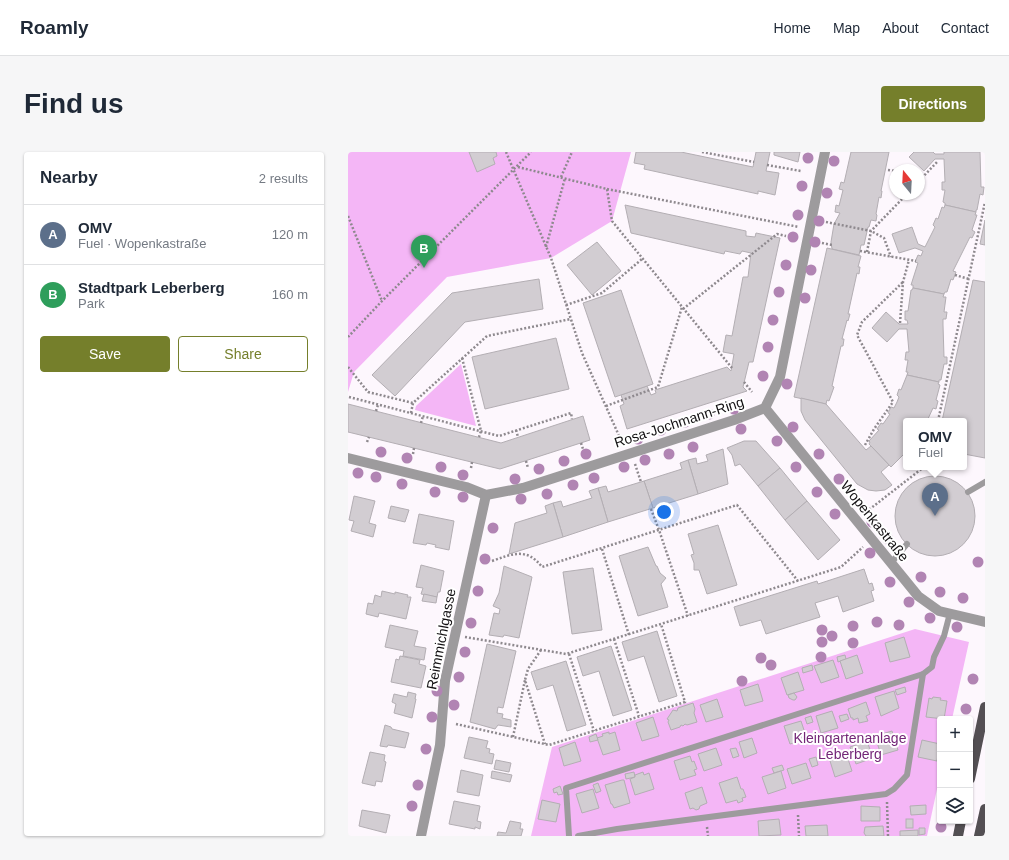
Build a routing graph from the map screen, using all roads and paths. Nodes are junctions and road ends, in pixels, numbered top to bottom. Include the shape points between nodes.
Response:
1 (506, 152) edge
2 (531, 152) edge
3 (572, 152) edge
4 (702, 152) edge
5 (824, 152) edge
6 (938, 161) dead end
7 (754, 162) dead end
8 (767, 165) dead end
9 (518, 167) junction
10 (513, 169) junction
11 (801, 171) dead end
12 (925, 173) edge
13 (561, 177) junction
14 (565, 178) junction
15 (607, 189) junction
16 (901, 200) edge
17 (985, 202) edge
18 (348, 216) edge
19 (826, 222) dead end
20 (809, 229) junction
21 (871, 231) junction
22 (786, 236) dead end
23 (822, 243) dead end
24 (832, 245) dead end
25 (546, 247) junction
26 (860, 251) dead end
27 (867, 252) junction
28 (891, 257) junction
29 (642, 259) junction
30 (909, 260) junction
31 (916, 261) dead end
32 (955, 275) dead end
33 (969, 279) junction
34 (903, 282) junction
35 (382, 301) junction
36 (566, 305) junction
37 (683, 308) junction
38 (571, 319) junction
39 (900, 323) dead end
40 (348, 338) edge
41 (462, 358) junction
42 (348, 367) edge
43 (732, 368) dead end
44 (744, 382) dead end
45 (752, 392) dead end
46 (349, 397) edge
47 (413, 403) junction
48 (378, 405) junction
49 (606, 406) junction
50 (765, 408) junction
51 (376, 411) dead end
52 (411, 413) junction
53 (423, 416) junction
54 (939, 418) edge
55 (572, 419) dead end
56 (421, 423) dead end
57 (516, 430) junction
58 (480, 431) junction
59 (368, 437) dead end
60 (479, 437) dead end
61 (518, 437) dead end
62 (367, 442) dead end
63 (581, 443) dead end
64 (865, 445) dead end
65 (414, 448) dead end
66 (583, 449) dead end
67 (630, 453) junction
68 (413, 454) dead end
69 (348, 458) edge
70 (526, 461) dead end
71 (472, 462) dead end
72 (471, 468) dead end
73 (528, 468) dead end
74 (920, 470) edge
75 (641, 482) dead end
76 (985, 482) edge
77 (968, 492) dead end
78 (486, 495) junction
79 (650, 509) dead end
80 (856, 520) junction
81 (659, 530) junction
82 (872, 539) junction
83 (907, 544) dead end
84 (602, 549) junction
85 (492, 561) dead end
86 (891, 563) junction
87 (798, 581) junction
88 (950, 613) junction
89 (688, 616) junction
90 (985, 622) edge
91 (661, 624) junction
92 (455, 635) junction
93 (629, 635) junction
94 (614, 639) junction
95 (540, 650) junction
96 (569, 654) junction
97 (923, 674) junction
98 (525, 680) junction
99 (985, 708) edge
100 (639, 716) junction
101 (456, 724) dead end
102 (594, 731) junction
103 (513, 737) junction
104 (546, 744) junction
105 (973, 765) edge
106 (886, 794) junction
107 (798, 805) junction
108 (985, 809) edge
109 (960, 824) edge
110 (421, 836) edge
111 (569, 836) edge
112 (578, 836) edge
113 (799, 836) edge
114 (888, 836) edge
115 (958, 836) edge
116 (979, 836) edge

1 - 10 path
2 - 9 path
3 - 13 path
4 - 7 path
5 - 20 street, Rosa-Jochmann-Ring
6 - 12 path
8 - 11 path
9 - 10 path
9 - 13 path
10 - 25 path
10 - 35 path
13 - 14 path
14 - 15 path
14 - 25 path
15 - 20 path
15 - 29 path via 612,221
16 - 21 path
17 - 33 path
18 - 35 path
19 - 21 path
20 - 50 street, Rosa-Jochmann-Ring via 780,377
21 - 27 path
21 - 28 path via 884,238
22 - 37 path via 777,234
23 - 24 path
25 - 36 path
26 - 27 path
27 - 28 path
28 - 30 path
29 - 36 path via 602,292
29 - 37 path
30 - 31 path
30 - 34 path
32 - 33 path
33 - 54 path
34 - 39 path
34 - 64 path via 862,322 857,335 893,402
35 - 40 path
36 - 38 path
37 - 43 path
37 - 49 path via 658,387
38 - 41 path via 487,336
38 - 49 path via 582,353
41 - 47 path
41 - 58 path
42 - 47 path via 368,392
44 - 45 path
46 - 48 path
47 - 52 path
48 - 51 path
48 - 52 path
49 - 67 path via 620,438
50 - 67 street, Rosa-Jochmann-Ring
50 - 80 street, Wopenkastraße
52 - 53 path
53 - 56 path
53 - 58 path
55 - 57 path via 571,413
57 - 58 path via 499,436
57 - 61 path
58 - 60 path
59 - 62 path
63 - 66 path
65 - 68 path
67 - 75 path
67 - 78 street, Rosa-Jochmann-Ring via 522,488
69 - 78 street via 466,487
70 - 73 path
71 - 72 path
74 - 80 path
76 - 77 lane
78 - 92 street, Reimmichlgasse
79 - 81 path
80 - 82 street, Wopenkastraße
81 - 84 path
81 - 87 path via 736,505
81 - 89 path
82 - 86 street, Wopenkastraße
82 - 87 path via 841,567
83 - 86 lane
84 - 85 path via 542,567 531,556 524,554 511,554
84 - 93 path
86 - 88 street, Wopenkastraße via 918,596 939,611
87 - 89 path
88 - 90 street, Wopenkastraße
88 - 97 lane via 932,667
89 - 91 path
91 - 93 path
91 - 100 path via 685,702
92 - 95 path
92 - 110 street, Reimmichlgasse via 445,681 440,745
93 - 94 path
94 - 96 path
94 - 100 path
95 - 96 path
95 - 98 path via 528,669
96 - 102 path
97 - 106 lane via 907,775
97 - 111 lane via 566,788
98 - 103 path
98 - 104 path
99 - 105 main road
100 - 102 path
101 - 103 path
102 - 104 path
103 - 104 path
106 - 107 lane
106 - 114 path
107 - 112 lane
107 - 113 path
108 - 116 main road
109 - 115 main road

